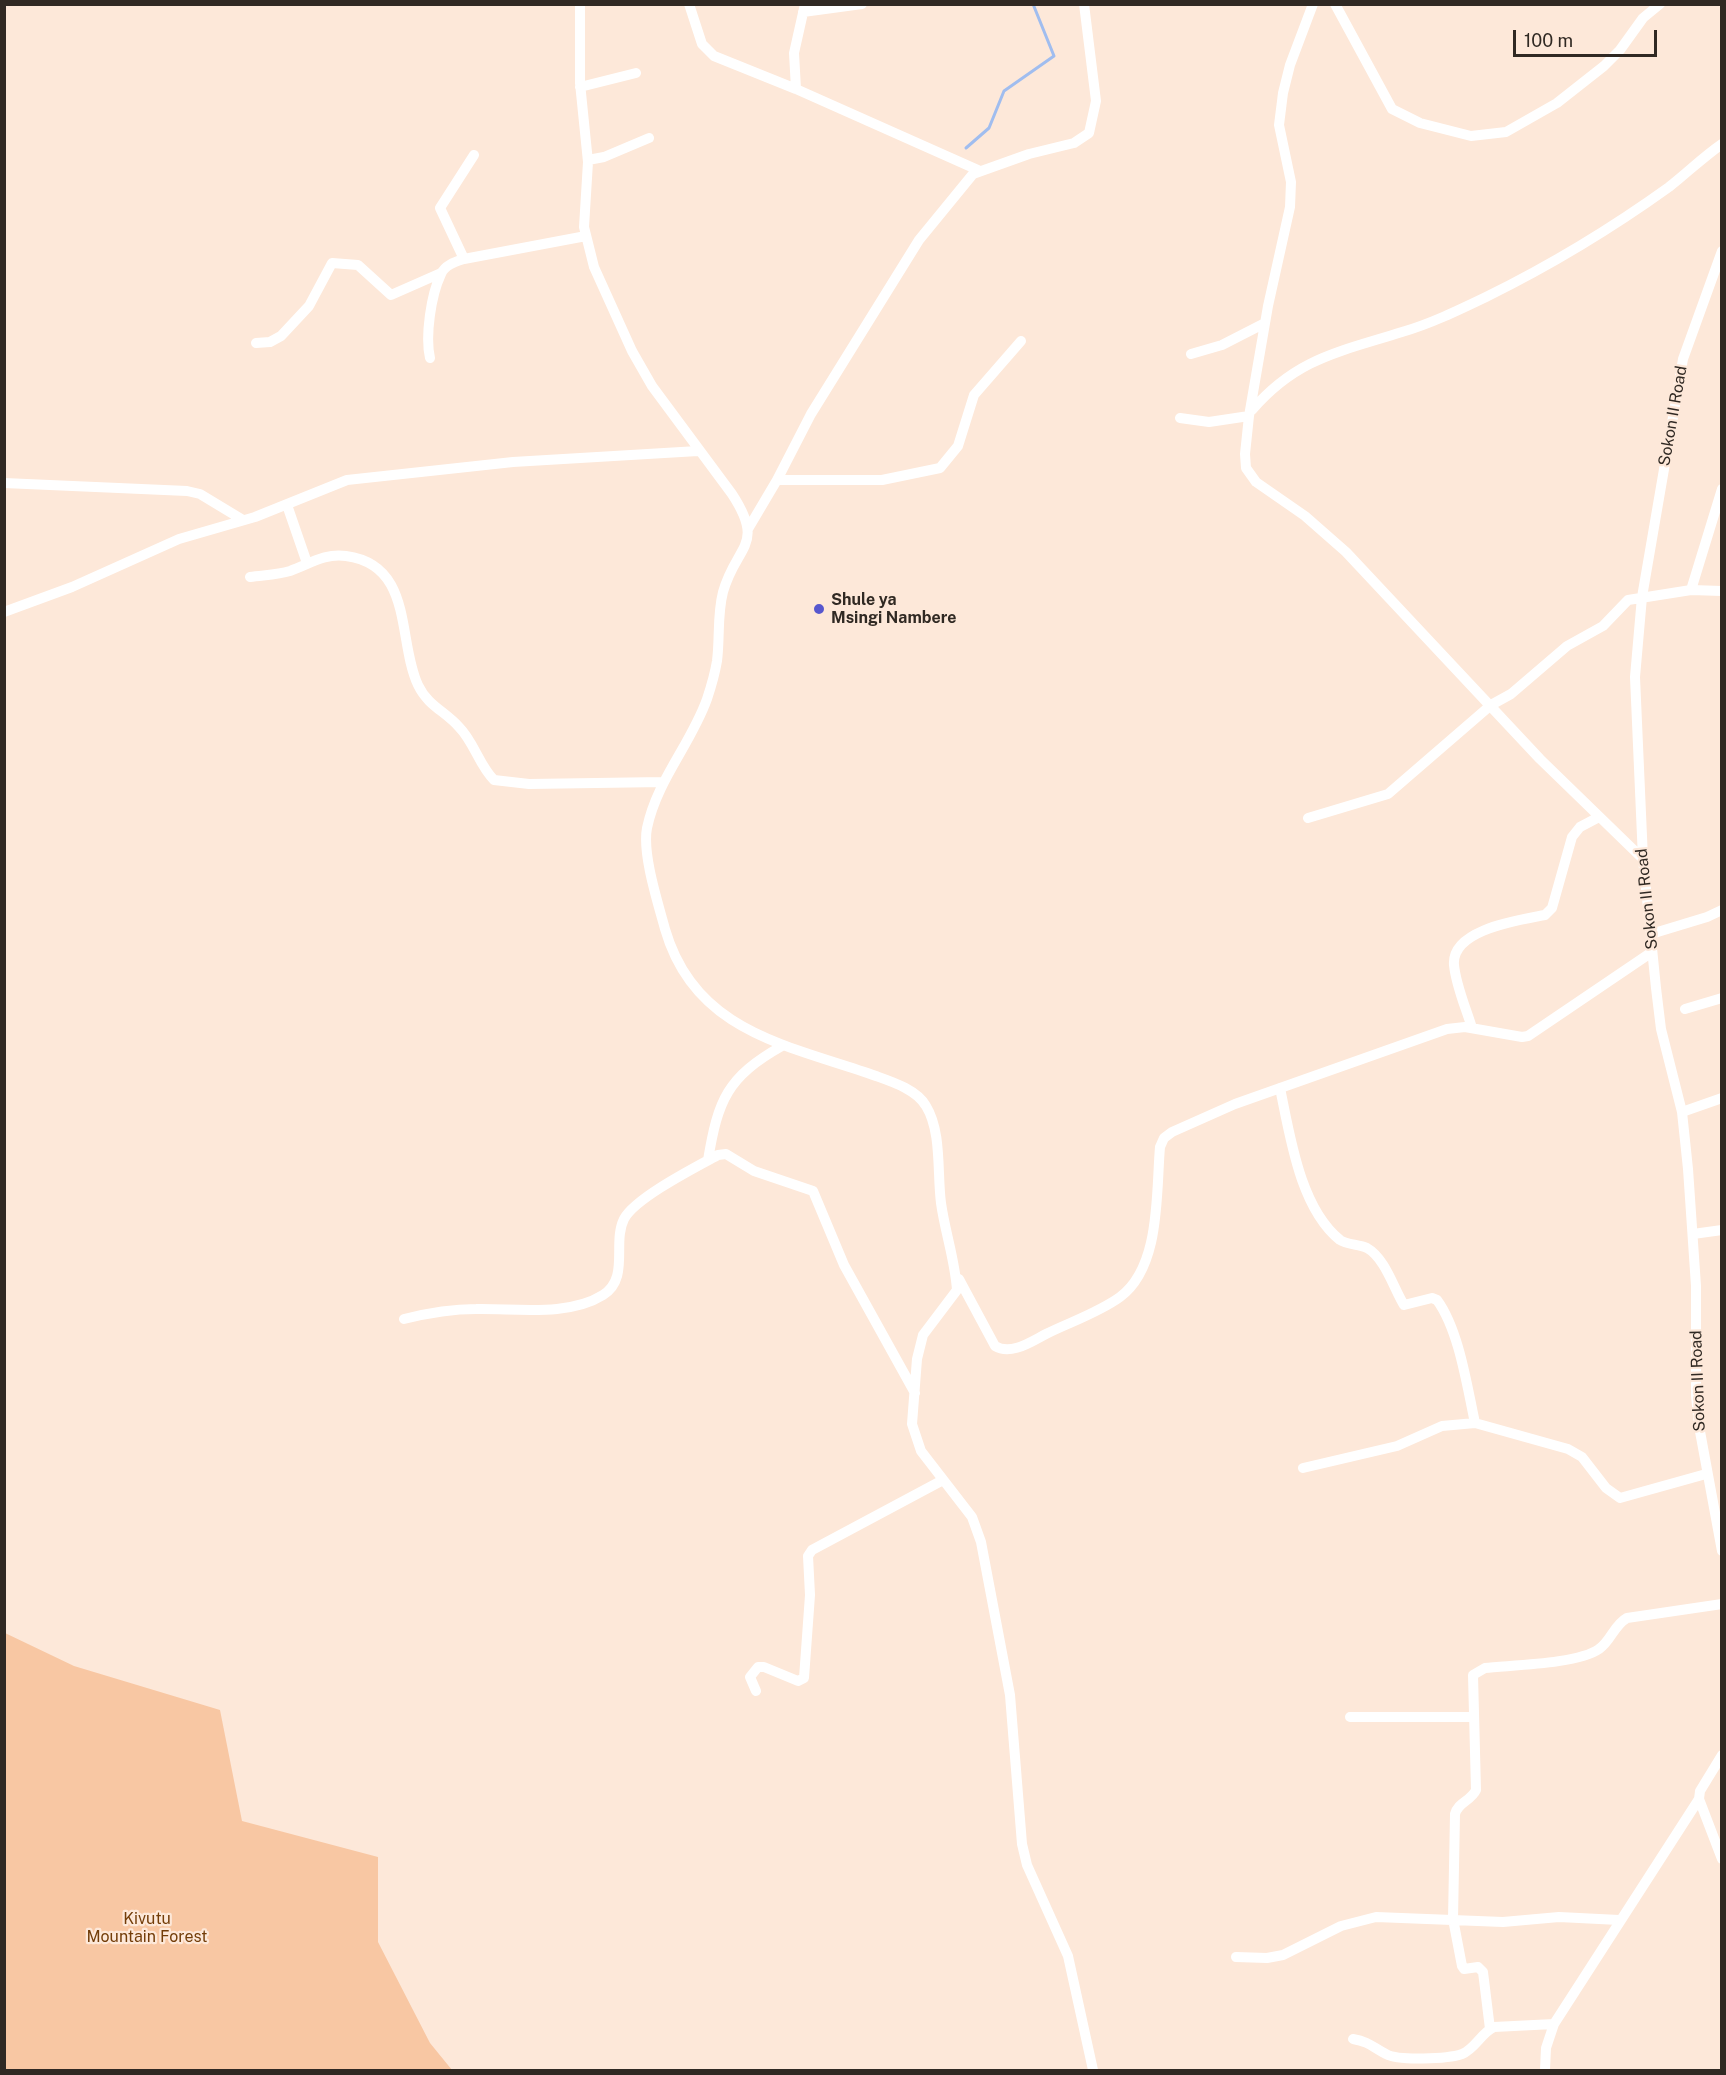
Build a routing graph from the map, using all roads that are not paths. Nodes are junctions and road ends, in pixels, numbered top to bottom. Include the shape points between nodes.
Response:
1 (580, 4) edge
2 (689, 4) edge
3 (862, 4) edge
4 (1084, 4) edge
5 (1313, 4) edge
6 (1335, 4) edge
7 (1660, 4) edge
8 (804, 8) edge
9 (636, 73) dead end
10 (580, 87) junction
11 (796, 89) junction
12 (648, 138) dead end
13 (1722, 144) edge
14 (474, 155) dead end
15 (588, 160) junction
16 (978, 171) junction
17 (586, 236) junction
18 (1722, 251) edge
19 (464, 259) junction
20 (441, 273) junction
21 (1265, 323) junction
22 (1021, 341) dead end
23 (256, 343) dead end
24 (1191, 354) dead end
25 (430, 358) dead end
26 (1250, 413) junction
27 (1180, 418) dead end
28 (698, 451) junction
29 (777, 480) junction
30 (4, 483) edge
31 (1722, 489) edge
32 (287, 505) junction
33 (243, 520) junction
34 (748, 529) junction
35 (307, 562) junction
36 (250, 577) dead end
37 (1691, 590) junction
38 (1722, 591) edge
39 (1642, 597) junction
40 (4, 612) edge
41 (1491, 705) junction
42 (663, 782) junction
43 (1599, 817) junction
44 (1308, 818) dead end
45 (1643, 859) junction
46 (1722, 909) edge
47 (1651, 934) junction
48 (1652, 952) junction
49 (1722, 998) edge
50 (1685, 1009) dead end
51 (1472, 1028) junction
52 (782, 1046) junction
53 (1280, 1088) junction
54 (1722, 1098) edge
55 (1682, 1112) junction
56 (708, 1160) junction
57 (1722, 1230) edge
58 (1693, 1234) junction
59 (956, 1275) junction
60 (404, 1319) dead end
61 (915, 1393) junction
62 (1475, 1423) junction
63 (1303, 1468) dead end
64 (1706, 1474) junction
65 (944, 1480) junction
66 (1722, 1551) edge
67 (1722, 1604) edge
68 (756, 1691) dead end
69 (1350, 1717) dead end
70 (1473, 1718) junction
71 (1722, 1755) edge
72 (1699, 1799) junction
73 (1722, 1859) edge
74 (1453, 1919) junction
75 (1619, 1920) junction
76 (1236, 1957) dead end
77 (1554, 2024) junction
78 (1490, 2029) junction
79 (1353, 2039) dead end
80 (1094, 2070) edge
81 (1545, 2070) edge

1 - 10 street
2 - 11 street via 705,51
3 - 8 street
4 - 16 street via 1096,101 1089,133 1074,143
5 - 21 street via 1283,93 1279,125 1291,182 1290,207
6 - 7 street via 1392,109 1420,123 1471,136 1506,132 1557,103 1612,58 1643,18
8 - 11 street via 794,53
9 - 10 street
10 - 15 street
11 - 16 street
12 - 15 street
13 - 26 street via 1628,214 1516,281 1419,326 1319,360 1282,379
14 - 19 street via 440,208
15 - 17 street
16 - 29 street via 919,240 811,414
17 - 19 street
17 - 28 street via 594,267 632,351 652,387
18 - 39 street, Sokon II Road via 1683,359
19 - 20 street via 448,265
20 - 23 street via 391,295 358,265 332,263 309,306 281,336
20 - 25 street via 428,327
21 - 24 street via 1222,345
21 - 26 street
22 - 29 street via 974,395 958,446 940,468 882,480
26 - 27 street via 1209,423
26 - 41 street via 1245,454 1250,475 1346,552
28 - 32 street via 513,462 371,476 347,480
28 - 34 street via 741,509
29 - 34 street
30 - 33 street via 187,491 200,494
31 - 37 street
32 - 33 street
32 - 35 street
33 - 40 street via 179,539 72,587
34 - 42 street via 748,543 723,593 717,661 707,698
35 - 36 street via 289,571
35 - 42 street via 345,555 362,559 386,577 401,606 412,667 423,695 461,728 494,780 530,784
37 - 38 street
37 - 39 street
39 - 41 street via 1624,603 1603,626 1567,646 1511,694
39 - 45 street, Sokon II Road via 1635,677
41 - 43 street
41 - 44 street via 1388,794
42 - 52 street via 646,831 647,847 666,930 681,966 692,985 725,1015
43 - 45 street
43 - 51 street via 1580,827 1572,837 1552,908 1545,915 1480,931 1458,951 1454,963
45 - 47 street, Sokon II Road
46 - 47 street via 1700,920
47 - 48 street, Sokon II Road
48 - 51 street via 1528,1036
48 - 55 street, Sokon II Road via 1661,1029
49 - 50 street
51 - 53 street via 1447,1029
52 - 56 street via 755,1062 731,1086 714,1126
52 - 59 street via 898,1083 927,1106 934,1126 941,1204
53 - 59 street via 1190,1122 1164,1138 1160,1147 1155,1222 1145,1263 1127,1291 1109,1304 1023,1346 1000,1349
53 - 62 street via 1293,1149 1311,1200 1341,1240 1374,1254 1404,1305 1432,1298 1440,1304 1463,1369
54 - 55 street
55 - 58 street, Sokon II Road
56 - 60 street via 655,1191 625,1217 617,1279 602,1296 548,1308 458,1310
56 - 61 street via 726,1154 754,1171 813,1191 844,1265
57 - 58 street
58 - 64 street, Sokon II Road via 1696,1396
59 - 61 street via 955,1296 923,1335
61 - 65 street via 914,1432 921,1451
62 - 63 street via 1442,1426 1397,1446
62 - 64 street via 1568,1449 1582,1457 1606,1488 1620,1498
64 - 66 street, Sokon II Road
65 - 68 street via 812,1550 808,1556 810,1595 804,1678 798,1681 758,1667 750,1677
65 - 80 street via 972,1517 981,1542 1010,1695 1024,1854 1068,1956
67 - 70 street via 1627,1618 1600,1648 1586,1655 1480,1669 1472,1678
69 - 70 street
70 - 74 street via 1476,1790 1455,1814
71 - 72 street
72 - 73 street
72 - 75 street
74 - 75 street
74 - 76 street via 1356,1920 1283,1955
74 - 78 street via 1462,1966 1478,1967 1483,1972
75 - 77 street
77 - 78 street
77 - 81 street via 1546,2048
78 - 79 street via 1467,2051 1456,2055 1398,2058 1371,2043

